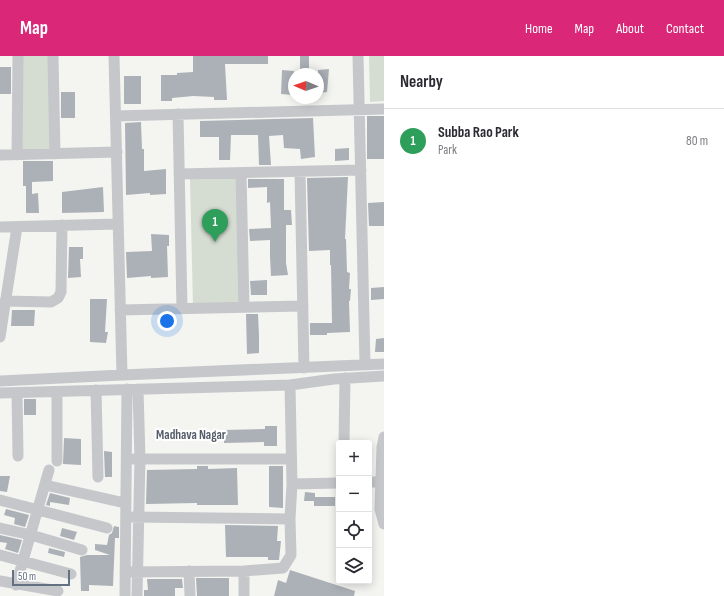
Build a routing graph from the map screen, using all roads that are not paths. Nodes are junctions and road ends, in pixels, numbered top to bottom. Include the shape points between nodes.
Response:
1 (18, 56) edge
2 (53, 56) edge
3 (114, 56) edge
4 (358, 56) edge
5 (360, 110) junction
6 (384, 110) edge
7 (178, 114) junction
8 (116, 116) junction
9 (117, 152) junction
10 (55, 154) junction
11 (0, 155) edge
12 (17, 155) junction
13 (361, 170) junction
14 (300, 172) junction
15 (241, 173) junction
16 (179, 174) junction
17 (118, 224) junction
18 (62, 225) junction
19 (0, 227) edge
20 (17, 227) junction
21 (5, 301) junction
22 (303, 306) junction
23 (244, 307) junction
24 (182, 309) junction
25 (120, 310) junction
26 (0, 337) edge
27 (384, 364) edge
28 (367, 365) junction
29 (304, 368) junction
30 (122, 375) junction
31 (384, 376) edge
32 (369, 377) junction
33 (345, 378) junction
34 (26, 380) junction
35 (0, 381) edge
36 (290, 384) junction
37 (127, 389) junction
38 (138, 389) junction
39 (96, 390) junction
40 (57, 392) junction
41 (1, 393) dead end
42 (21, 393) junction
43 (384, 437) edge
44 (344, 440) edge
45 (18, 456) dead end
46 (140, 459) junction
47 (291, 459) junction
48 (126, 460) junction
49 (57, 461) dead end
50 (49, 470) dead end
51 (98, 477) dead end
52 (372, 482) edge
53 (381, 482) junction
54 (336, 483) edge
55 (292, 484) junction
56 (45, 486) junction
57 (0, 500) edge
58 (125, 503) junction
59 (38, 511) junction
60 (139, 516) junction
61 (125, 517) junction
62 (290, 519) junction
63 (384, 524) edge
64 (0, 528) edge
65 (107, 528) dead end
66 (31, 535) junction
67 (82, 550) dead end
68 (0, 556) edge
69 (23, 562) junction
70 (189, 571) junction
71 (244, 571) junction
72 (125, 572) junction
73 (138, 572) junction
74 (71, 574) dead end
75 (0, 581) edge
76 (16, 585) junction
77 (58, 591) dead end
78 (122, 595) edge
79 (137, 596) edge
80 (190, 596) edge
81 (244, 596) edge

1 - 12 street
2 - 10 street
3 - 8 street
4 - 5 street
5 - 6 street
5 - 7 street
5 - 13 street
7 - 8 street
7 - 16 street
8 - 9 street
9 - 10 street
9 - 17 street
10 - 12 street
11 - 12 street
13 - 14 street
13 - 28 street
14 - 15 street
14 - 22 street
15 - 16 street
15 - 23 street
16 - 24 street
17 - 18 street
17 - 25 street
18 - 20 street
18 - 21 street via 61,292 58,298 50,302
19 - 20 street
20 - 21 street
21 - 26 street
22 - 23 street
22 - 29 street
23 - 24 street
24 - 25 street
25 - 30 street
27 - 28 street
28 - 29 street
28 - 32 street
29 - 30 street
30 - 34 street
31 - 32 street
32 - 33 street
33 - 36 street
33 - 44 street
34 - 35 street
34 - 42 street
36 - 38 street
36 - 47 street
37 - 38 street
37 - 39 street
37 - 48 street
38 - 46 street
39 - 40 street
39 - 51 street
40 - 42 street
40 - 49 street
41 - 42 street
42 - 45 street
43 - 53 street
46 - 47 street
46 - 48 street
46 - 60 street
47 - 55 street
48 - 58 street
50 - 56 street
52 - 53 street
53 - 63 street via 380,509
54 - 55 street
55 - 62 street
56 - 58 street
56 - 59 street
57 - 59 street
58 - 61 street
59 - 65 street
59 - 66 street
60 - 61 street
60 - 62 street
60 - 73 street
61 - 72 street
62 - 71 street via 291,555 282,568
64 - 66 street
66 - 67 street
66 - 69 street
68 - 69 street
69 - 74 street
69 - 76 street
70 - 71 street
70 - 73 street
70 - 80 street
71 - 81 street
72 - 73 street
72 - 78 street
73 - 79 street
75 - 76 street
76 - 77 street

